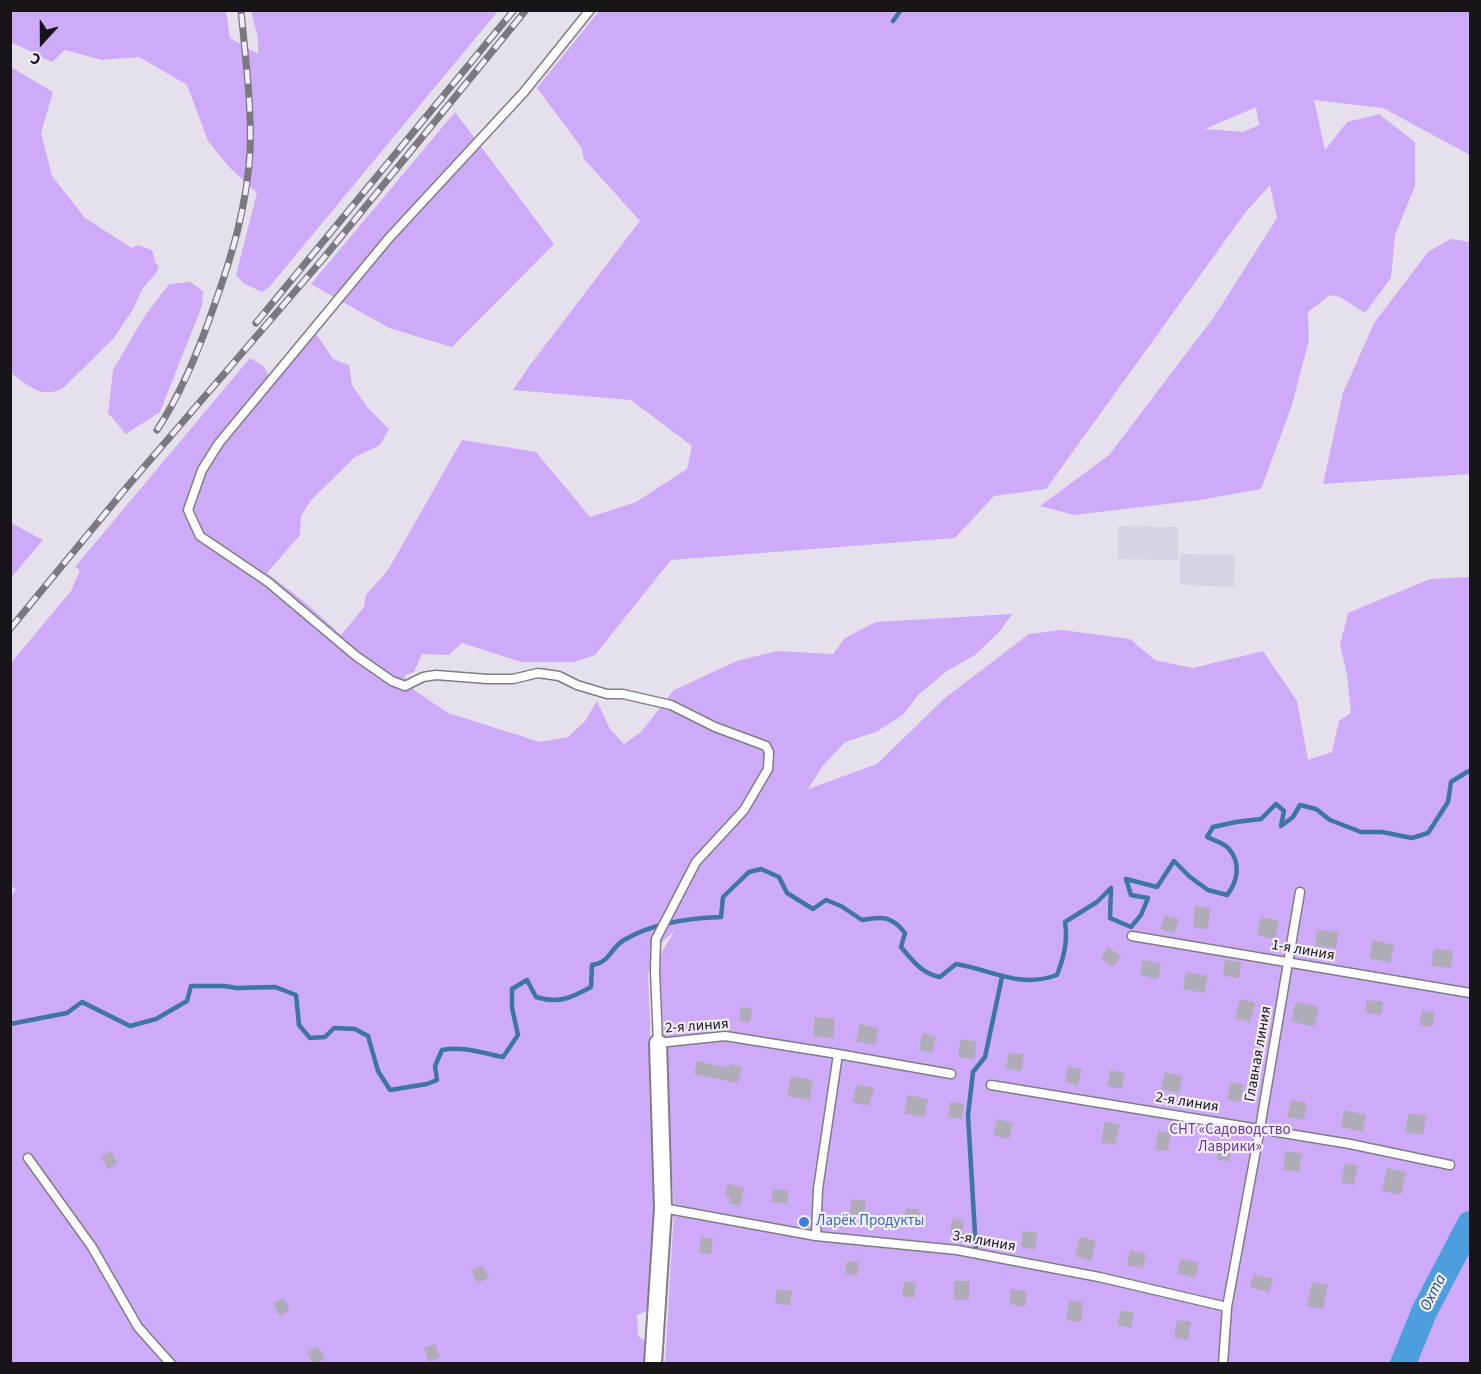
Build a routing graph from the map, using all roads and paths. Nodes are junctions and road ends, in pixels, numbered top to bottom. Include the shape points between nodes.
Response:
1 (590, 10) edge
2 (1300, 892) dead end
3 (1132, 936) dead end
4 (1288, 962) junction
5 (1470, 993) edge
6 (658, 1043) junction
7 (838, 1054) junction
8 (951, 1074) dead end
9 (991, 1084) dead end
10 (1260, 1128) junction
11 (28, 1158) dead end
12 (1449, 1165) dead end
13 (663, 1208) junction
14 (816, 1236) junction
15 (1227, 1307) junction
16 (171, 1364) edge
17 (653, 1364) edge
18 (1223, 1364) edge

1 - 6 lane via 524,92 389,238 219,443 202,470 188,510 200,536 268,582 392,681 405,686 436,675 487,679 513,679 538,673 559,676 607,694 671,705 766,746 768,769 744,810 696,862 656,939
2 - 4 lane, Главная линия
3 - 4 lane, 1-я линия
4 - 5 lane, 1-я линия
4 - 10 lane, Главная линия
6 - 7 lane, 2-я линия via 725,1036
6 - 13 street
7 - 8 lane, 2-я линия
7 - 14 lane via 818,1189
9 - 10 lane, 2-я линия
10 - 12 lane, 2-я линия
10 - 15 lane, Главная линия
11 - 16 lane via 92,1247 138,1327
13 - 14 lane, 3-я линия
13 - 17 street
14 - 15 lane, 3-я линия via 957,1250
15 - 18 lane, Главная линия

